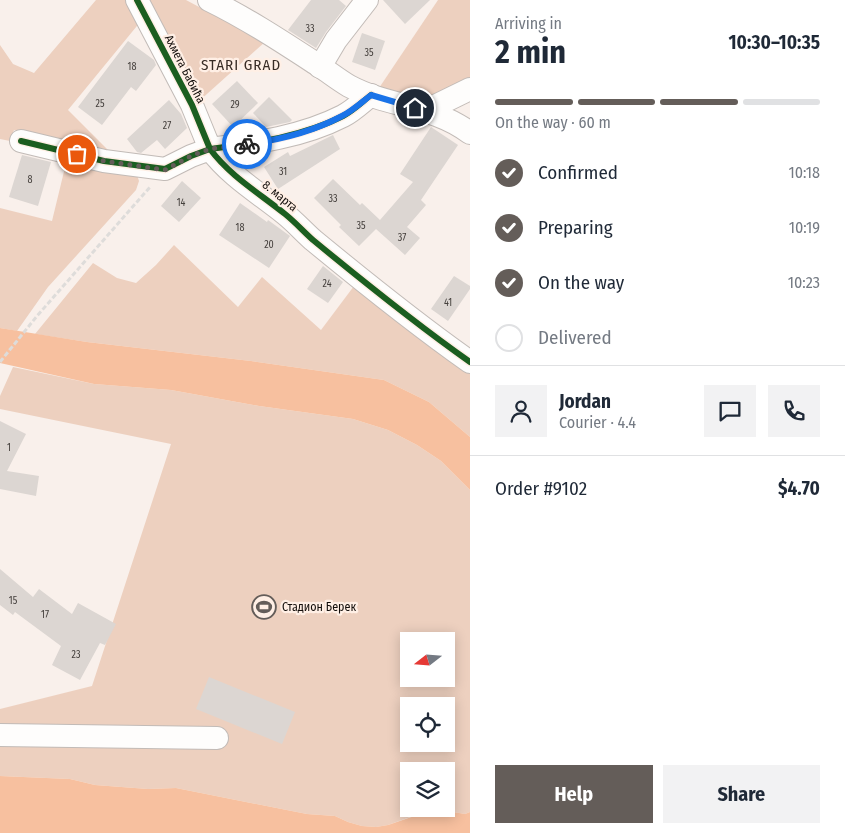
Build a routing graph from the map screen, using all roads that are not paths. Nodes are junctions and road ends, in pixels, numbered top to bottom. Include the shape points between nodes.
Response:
1 (138, 0) edge
2 (209, 0) edge
3 (367, 0) edge
4 (320, 66) junction
5 (470, 89) edge
6 (371, 95) junction
7 (427, 110) junction
8 (470, 133) edge
9 (21, 141) dead end
10 (210, 149) junction
11 (469, 359) edge
12 (0, 735) edge
13 (218, 738) dead end

1 - 10 street, Ахмета Бабића via 192,105
2 - 4 street
3 - 4 street
4 - 6 street via 350,86
5 - 7 street
6 - 7 street
6 - 10 street via 344,115 326,123 268,141
7 - 8 street
9 - 10 street via 104,161 165,170
10 - 11 street, 8. марта via 231,172 286,214 353,273
12 - 13 street

